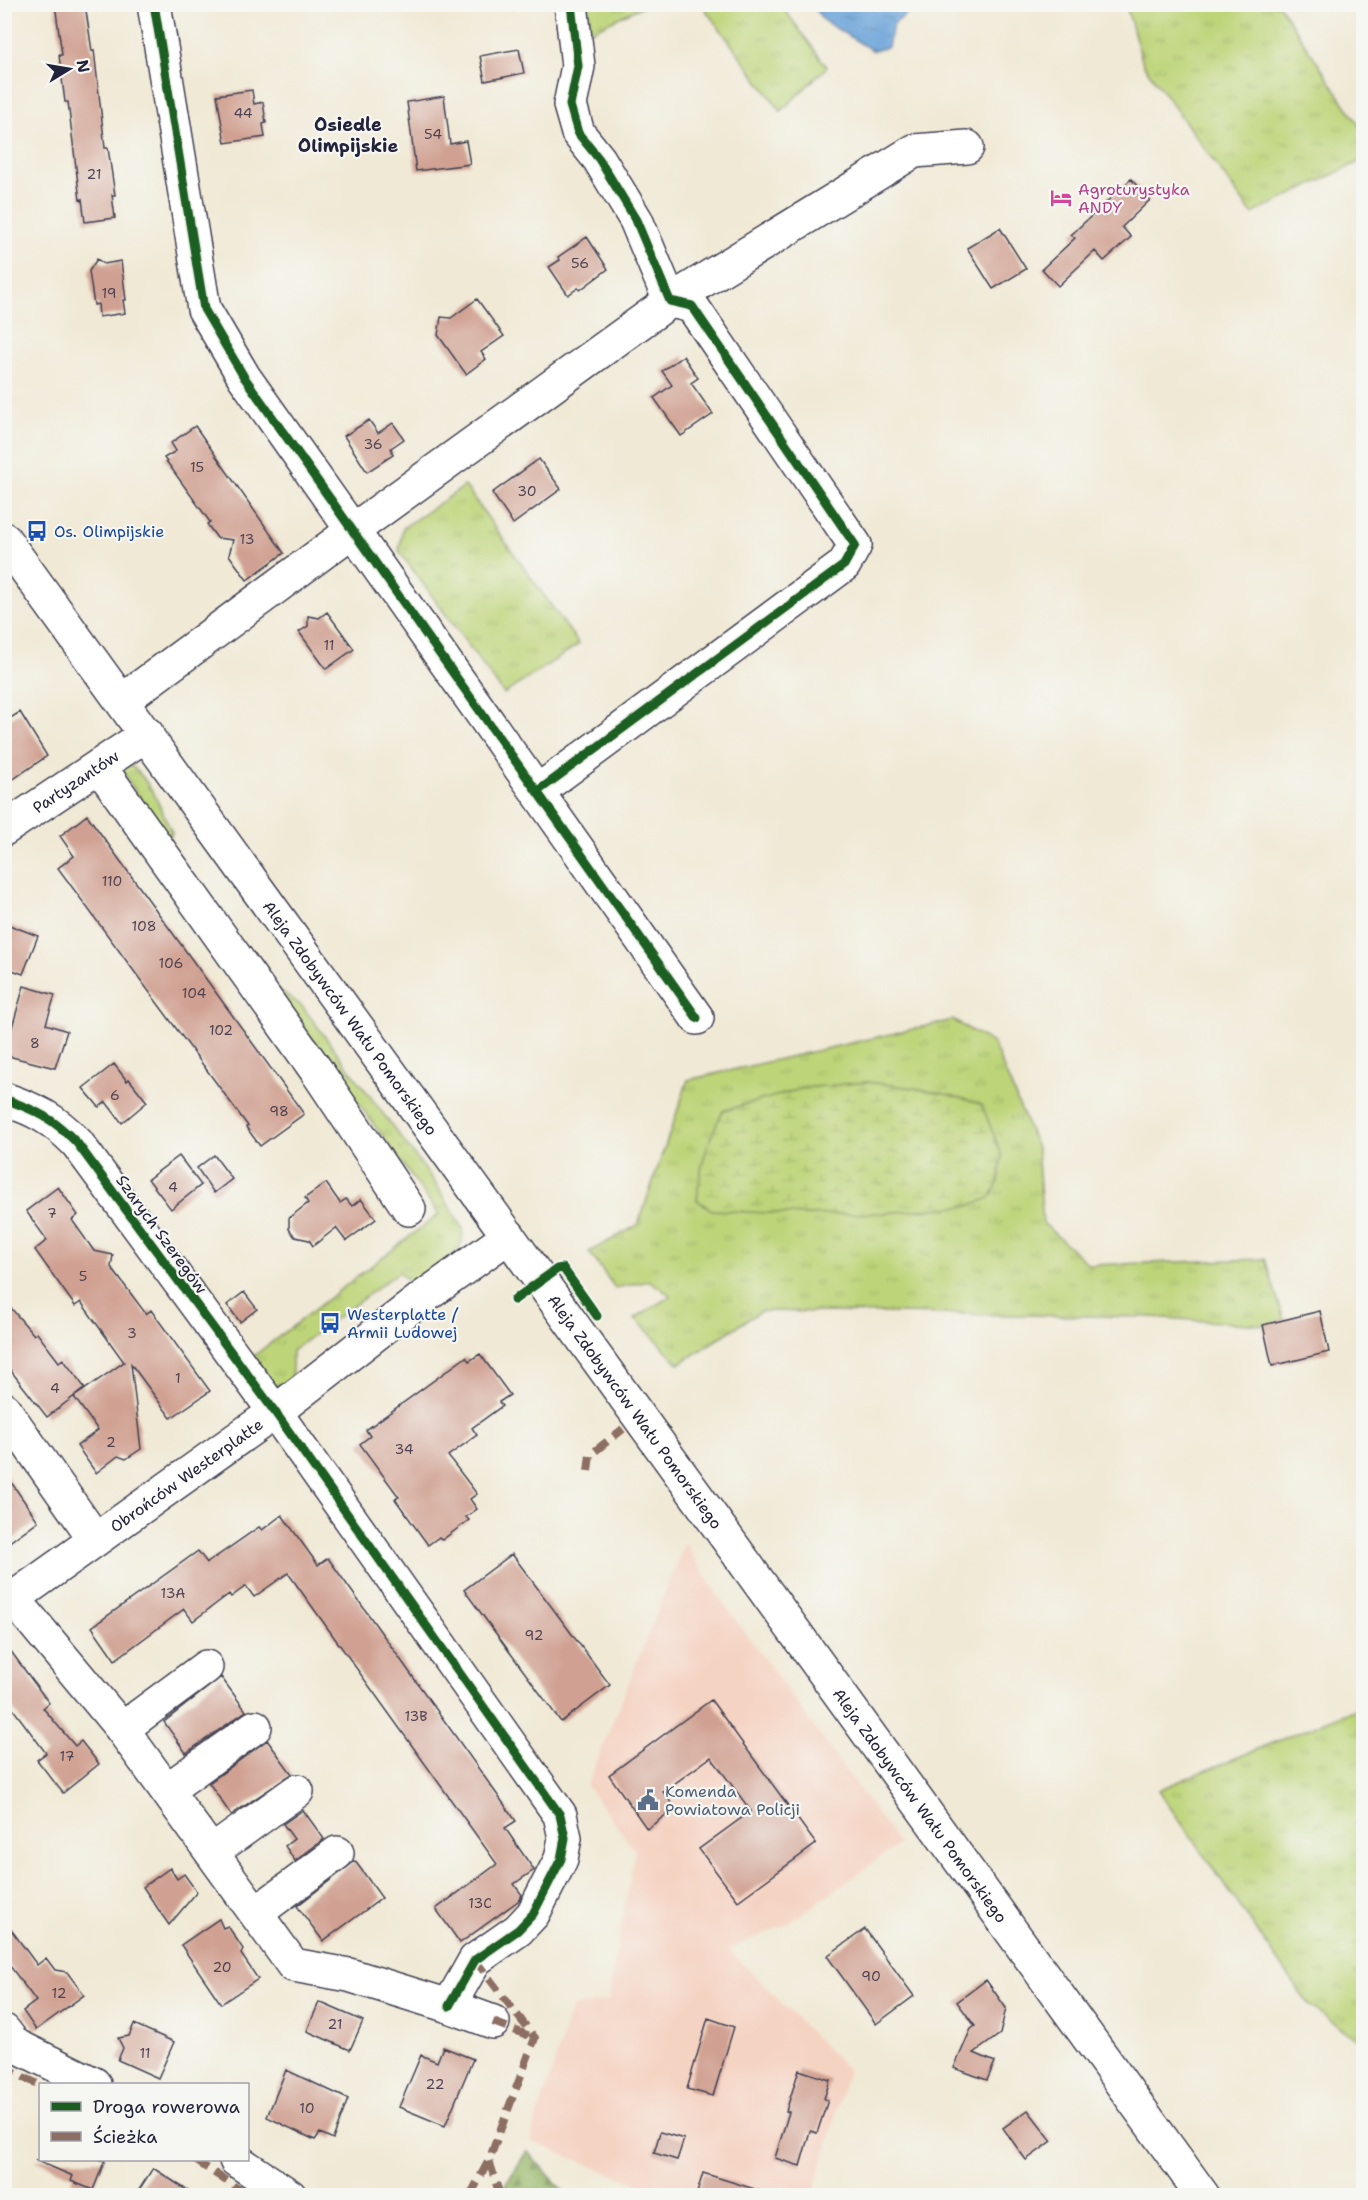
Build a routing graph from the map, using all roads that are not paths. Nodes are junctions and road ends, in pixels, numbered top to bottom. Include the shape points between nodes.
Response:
1 (154, 4) edge
2 (571, 4) edge
3 (967, 147) dead end
4 (670, 301) junction
5 (352, 531) junction
6 (4, 538) edge
7 (123, 700) junction
8 (147, 734) junction
9 (99, 766) junction
10 (538, 791) junction
11 (4, 829) edge
12 (697, 1018) dead end
13 (4, 1098) edge
14 (409, 1209) dead end
15 (509, 1236) junction
16 (4, 1408) edge
17 (275, 1412) junction
18 (95, 1539) junction
19 (9, 1602) edge
20 (206, 1667) dead end
21 (255, 1727) dead end
22 (122, 1729) junction
23 (167, 1790) junction
24 (297, 1791) dead end
25 (212, 1852) junction
26 (337, 1853) dead end
27 (256, 1913) junction
28 (448, 2006) junction
29 (493, 2022) dead end
30 (4, 2031) edge
31 (90, 2083) edge
32 (238, 2161) edge
33 (290, 2196) edge
34 (1203, 2196) edge

1 - 5 street via 204,309 244,377
2 - 4 street via 578,66 570,105 578,133 599,159 636,220
3 - 4 street via 914,151
4 - 5 street
4 - 10 street via 692,306 855,545 844,565
5 - 7 street
5 - 10 street
6 - 7 street, Aleja Zdobywców Wału Pomorskiego
7 - 8 street, Aleja Zdobywców Wału Pomorskiego
8 - 9 street, Partyzantów
8 - 15 street, Aleja Zdobywców Wału Pomorskiego
9 - 11 street, Partyzantów
9 - 14 street via 316,1070
10 - 12 street
13 - 17 street, Szarych Szeregów via 59,1124 77,1143
15 - 17 street, Obrońców Westerplatte
15 - 34 street, Aleja Zdobywców Wału Pomorskiego
16 - 18 street
17 - 18 street, Obrońców Westerplatte
17 - 28 street, Szarych Szeregów via 560,1815 564,1838 561,1859 533,1914 518,1930 475,1960
18 - 19 street, Obrońców Westerplatte
19 - 22 street
20 - 22 street
21 - 23 street
22 - 23 street
23 - 25 street
24 - 25 street
25 - 27 street
26 - 27 street
27 - 28 street via 293,1965 349,1975
28 - 29 street
30 - 31 street via 15,2045
32 - 33 street

